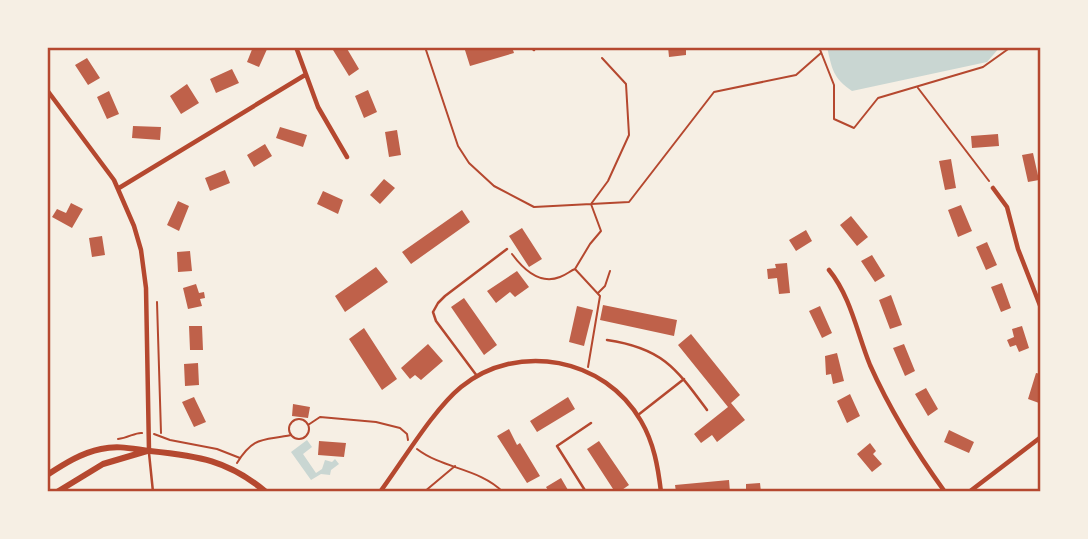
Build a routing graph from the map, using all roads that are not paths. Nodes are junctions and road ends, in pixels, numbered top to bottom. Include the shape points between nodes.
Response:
1 (296, 47) edge
2 (305, 75) junction
3 (47, 90) edge
4 (347, 156) dead end
5 (119, 188) junction
6 (993, 188) road end
7 (507, 249) road end
8 (829, 270) dead end
9 (1041, 308) edge
10 (607, 340) dead end
11 (477, 376) junction
12 (684, 379) junction
13 (707, 411) dead end
14 (638, 415) junction
15 (591, 423) dead end
16 (1041, 438) edge
17 (149, 451) junction
18 (47, 475) edge
19 (382, 491) edge
20 (57, 492) edge
21 (153, 492) edge
22 (266, 492) edge
23 (586, 492) edge
24 (661, 492) edge
25 (945, 492) edge
26 (968, 492) edge

1 - 2 street
2 - 4 street
2 - 5 street
3 - 5 street
5 - 17 street via 145,271
6 - 9 street via 1007,207
7 - 11 lane via 446,296 433,312
8 - 25 street via 845,293 884,395
10 - 12 lane via 650,351
11 - 14 street via 524,361 556,362 587,371 612,387
11 - 19 street via 443,406
12 - 13 lane
12 - 14 lane
14 - 24 street via 655,453
15 - 23 lane via 557,446
16 - 26 street
17 - 18 street via 103,448
17 - 20 street via 103,464
17 - 21 lane
17 - 22 street via 194,455 233,470

